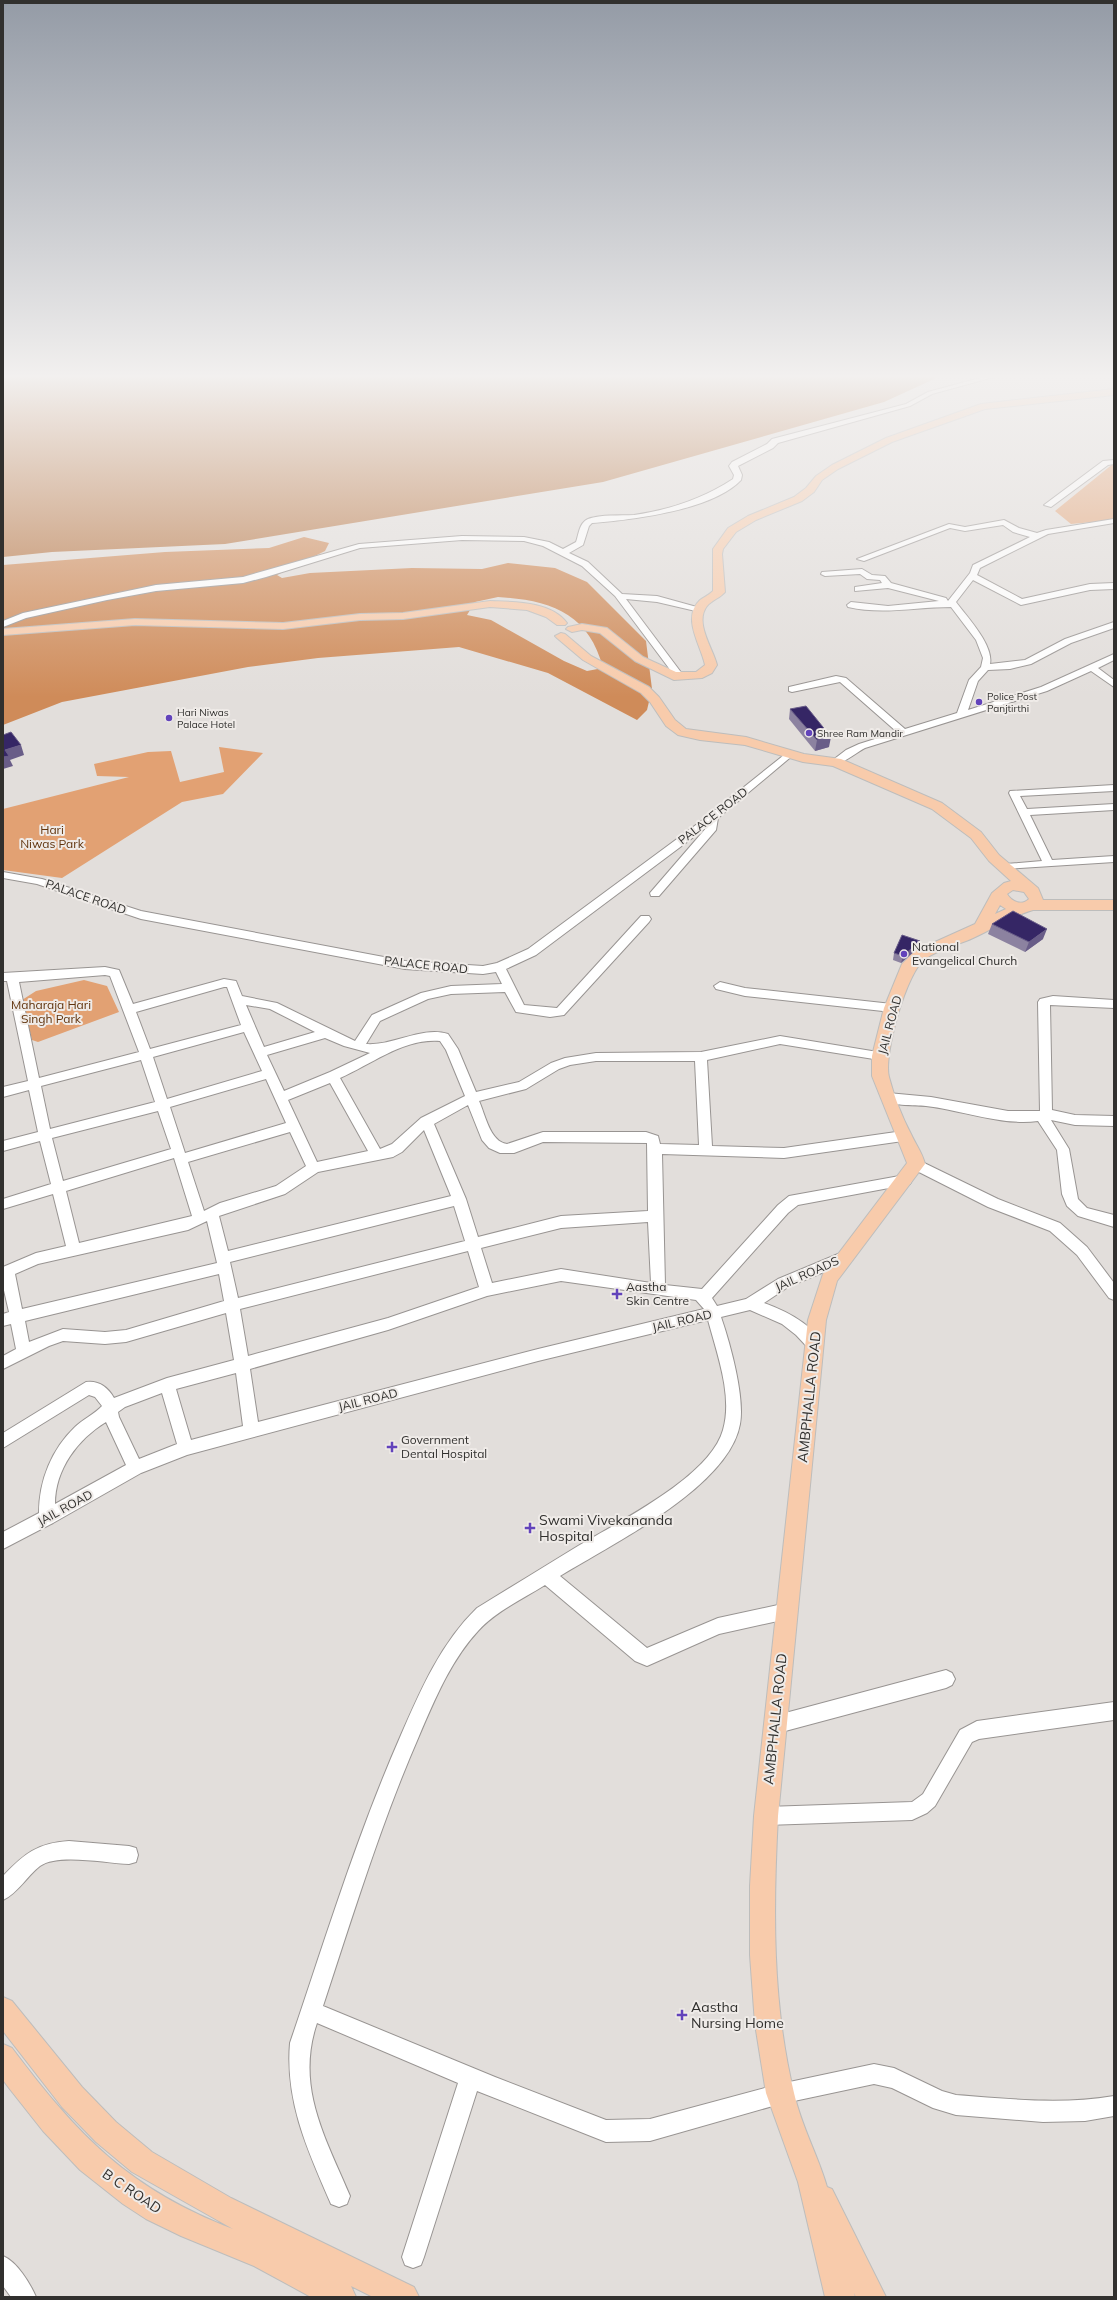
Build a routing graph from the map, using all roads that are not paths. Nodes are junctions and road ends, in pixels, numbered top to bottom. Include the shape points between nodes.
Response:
1 (733, 482) edge
2 (816, 482) edge
3 (1079, 482) edge
4 (1048, 505) dead end
5 (1114, 521) edge
6 (1037, 536) junction
7 (563, 552) junction
8 (861, 559) dead end
9 (825, 574) dead end
10 (973, 576) junction
11 (888, 585) junction
12 (1114, 586) edge
13 (858, 589) dead end
14 (619, 596) junction
15 (952, 602) junction
16 (851, 605) dead end
17 (700, 609) junction
18 (3, 624) edge
19 (1114, 625) edge
20 (3, 632) edge
21 (568, 633) junction
22 (1114, 657) edge
23 (985, 667) junction
24 (1092, 667) junction
25 (680, 677) junction
26 (1114, 684) edge
27 (792, 689) dead end
28 (962, 713) junction
29 (904, 733) junction
30 (789, 754) junction
31 (836, 762) junction
32 (1114, 788) edge
33 (1114, 806) edge
34 (1022, 812) junction
35 (712, 818) junction
36 (994, 858) junction
37 (1114, 859) edge
38 (1048, 863) junction
39 (1006, 867) junction
40 (3, 875) edge
41 (1029, 889) junction
42 (1002, 891) junction
43 (655, 893) dead end
44 (1074, 904) junction
45 (1114, 905) edge
46 (1026, 907) junction
47 (645, 919) dead end
48 (982, 926) junction
49 (500, 967) junction
50 (7, 978) edge
51 (720, 986) dead end
52 (509, 988) junction
53 (238, 1000) junction
54 (1114, 1004) edge
55 (892, 1008) junction
56 (130, 1009) junction
57 (248, 1027) junction
58 (326, 1034) junction
59 (358, 1046) junction
60 (388, 1047) junction
61 (260, 1053) junction
62 (146, 1055) junction
63 (701, 1056) junction
64 (880, 1056) junction
65 (269, 1074) junction
66 (333, 1077) junction
67 (35, 1083) junction
68 (3, 1092) edge
69 (472, 1097) junction
70 (280, 1098) junction
71 (888, 1098) junction
72 (161, 1105) junction
73 (1044, 1115) junction
74 (426, 1121) junction
75 (1114, 1121) edge
76 (292, 1126) junction
77 (45, 1134) junction
78 (903, 1136) junction
79 (3, 1146) edge
80 (655, 1149) junction
81 (706, 1151) junction
82 (179, 1156) junction
83 (377, 1156) junction
84 (916, 1164) junction
85 (313, 1168) junction
86 (905, 1180) junction
87 (59, 1188) junction
88 (459, 1199) junction
89 (3, 1204) edge
90 (206, 1216) junction
91 (654, 1216) junction
92 (1114, 1221) edge
93 (473, 1245) junction
94 (74, 1250) junction
95 (843, 1258) junction
96 (224, 1262) junction
97 (5, 1272) edge
98 (487, 1290) junction
99 (658, 1290) junction
100 (1114, 1294) edge
101 (705, 1296) junction
102 (750, 1304) junction
103 (232, 1305) junction
104 (713, 1314) junction
105 (17, 1316) junction
106 (3, 1320) edge
107 (816, 1346) junction
108 (24, 1352) junction
109 (3, 1363) edge
110 (243, 1363) junction
111 (167, 1385) junction
112 (112, 1408) junction
113 (251, 1430) junction
114 (3, 1441) edge
115 (186, 1448) junction
116 (135, 1468) junction
117 (47, 1518) junction
118 (3, 1541) edge
119 (546, 1575) junction
120 (787, 1611) junction
121 (946, 1679) dead end
122 (1114, 1711) edge
123 (774, 1725) junction
124 (766, 1816) junction
125 (129, 1854) dead end
126 (3, 1890) edge
127 (3, 2010) edge
128 (311, 2011) junction
129 (3, 2057) edge
130 (470, 2079) junction
131 (780, 2094) junction
132 (1114, 2106) edge
133 (811, 2181) junction
134 (339, 2196) dead end
135 (414, 2257) dead end
136 (3, 2267) edge
137 (395, 2295) edge
138 (25, 2297) edge
139 (341, 2297) edge
140 (840, 2297) edge
141 (871, 2297) edge

1 - 7 street via 715,494 653,514 590,521 585,525 579,546
2 - 17 main road via 798,499 752,518 732,530 718,549 719,592
3 - 4 street
5 - 6 street via 1054,530
6 - 8 street via 1016,530 1004,522 965,529 949,526
6 - 10 street via 980,564
7 - 14 street via 585,564
7 - 18 street via 535,541 509,538 462,538 359,546 266,575 107,597 38,612
9 - 11 street via 862,571 870,577 882,578
10 - 12 street via 1021,602 1090,587
10 - 15 street
11 - 13 street
11 - 15 street
14 - 17 street via 657,599
14 - 25 street
15 - 16 street via 888,609
15 - 23 street via 980,640 987,658
17 - 25 main road via 698,632 710,657 711,665 708,670 698,675
19 - 23 street via 1068,641 1028,662
20 - 21 main road via 135,622 283,626 360,617 403,616 490,604 518,606 552,627 568,625
21 - 25 main road via 582,627 602,630 639,659
21 - 30 main road via 587,658 645,690 670,723 682,732 746,741
22 - 24 street
23 - 28 street via 974,680
24 - 26 street
24 - 28 street via 1044,688
27 - 29 street via 836,679 843,680
28 - 29 street
29 - 31 street via 849,752
30 - 31 main road
30 - 35 street, PALACE ROAD
31 - 36 main road via 937,806 976,836
32 - 34 street via 1017,792 1014,795
33 - 34 street
34 - 38 street
35 - 43 street via 712,828
35 - 49 street, PALACE ROAD via 532,952
36 - 39 main road
36 - 42 main road
37 - 38 street
38 - 39 street
39 - 41 main road
40 - 49 street, PALACE ROAD via 41,881 102,905 134,914 405,965 461,970
41 - 42 main road via 1017,885
41 - 44 main road
41 - 46 main road via 1036,900
42 - 46 main road via 1008,904
42 - 48 main road
44 - 45 main road
44 - 46 main road
46 - 48 main road, JAIL ROAD
47 - 52 street via 560,1012 520,1009
48 - 55 main road, JAIL ROAD via 914,960 907,968
49 - 52 street
50 - 56 street via 111,972 117,976
50 - 67 street
51 - 55 street via 745,992
52 - 59 street via 451,990 425,996 379,1016 372,1022
53 - 56 street via 234,988 229,983
53 - 57 street
53 - 58 street via 257,1000 275,1005
54 - 73 street via 1053,1000 1044,1002
55 - 64 main road, JAIL ROAD
56 - 62 street
57 - 61 street
57 - 62 street
58 - 59 street
58 - 61 street
59 - 60 street via 375,1049
60 - 66 street via 365,1062
60 - 69 street via 432,1037 444,1037 452,1049
61 - 65 street
62 - 67 street
62 - 72 street
63 - 64 street via 780,1040
63 - 69 street via 596,1057 569,1061 555,1066 522,1086
63 - 81 street
64 - 71 main road, JAIL ROAD via 880,1076
65 - 70 street
65 - 72 street
66 - 70 street
66 - 83 street
67 - 68 street
67 - 77 street
69 - 74 street
69 - 80 street via 489,1140 508,1150 517,1149 543,1137 646,1137 652,1140
70 - 76 street
71 - 73 street via 1023,1117
71 - 78 main road, JAIL ROAD
72 - 77 street
72 - 82 street
73 - 75 street via 1075,1120
73 - 92 street via 1063,1148 1072,1202 1083,1212
74 - 83 street via 397,1148
74 - 88 street
76 - 82 street
76 - 85 street
77 - 79 street
77 - 87 street
78 - 81 street via 784,1153
78 - 84 main road, JAIL ROAD via 914,1154
80 - 81 street
80 - 91 street
82 - 87 street
82 - 90 street
83 - 85 street
84 - 86 main road
84 - 100 street via 993,1203 1055,1227 1082,1251
85 - 90 street via 280,1190 234,1204
86 - 95 main road
86 - 101 street via 794,1200
87 - 89 street
87 - 94 street
88 - 93 street
88 - 96 street
90 - 94 street via 156,1232
90 - 96 street
91 - 93 street via 560,1222
91 - 99 street
93 - 98 street
93 - 103 street
94 - 97 street via 36,1259
95 - 102 street, JAIL ROADS via 783,1283
95 - 107 main road, AMBPHALLA ROAD via 829,1279 821,1302
96 - 103 street
96 - 105 street
97 - 105 street
98 - 99 street via 561,1275
98 - 110 street via 388,1324
99 - 101 street
101 - 104 street
102 - 104 street, JAIL ROAD
102 - 107 street via 787,1318
103 - 108 street via 126,1336 105,1338 63,1335
103 - 110 street
104 - 113 street, JAIL ROAD via 538,1355
104 - 119 street via 733,1398 734,1412 730,1433 723,1449 712,1463 673,1496
105 - 106 street
105 - 108 street
107 - 120 main road, AMBPHALLA ROAD
108 - 109 street
110 - 111 street
110 - 113 street
111 - 112 street via 133,1396
111 - 115 street
112 - 114 street via 98,1388 90,1387
112 - 116 street via 111,1417
112 - 117 street via 81,1431 62,1453 50,1482
113 - 115 street, JAIL ROAD
115 - 116 street, JAIL ROAD
116 - 117 street, JAIL ROAD
117 - 118 street, JAIL ROAD
119 - 120 street via 641,1655 647,1657 718,1626
119 - 128 street via 483,1614 468,1627 449,1652 393,1771
120 - 123 main road, AMBPHALLA ROAD
121 - 123 street
122 - 124 street via 977,1730 966,1736 929,1800 912,1811
123 - 124 main road, AMBPHALLA ROAD
124 - 131 main road, AMBPHALLA ROAD via 762,1880 762,1952 766,2017
125 - 126 street via 59,1852 38,1856
127 - 137 main road via 72,2097 106,2132 142,2162 221,2208
128 - 130 street
128 - 134 street via 300,2043 298,2077 303,2107 312,2134
129 - 139 main road, B C ROAD via 61,2132 97,2168 119,2185 156,2210 255,2252
130 - 131 street via 606,2131 650,2130
130 - 135 street
131 - 132 street via 874,2074 894,2078 940,2101 956,2105 1043,2112 1085,2111
131 - 133 main road, AMBPHALLA ROAD
133 - 140 main road
133 - 141 main road via 834,2220
136 - 138 street

